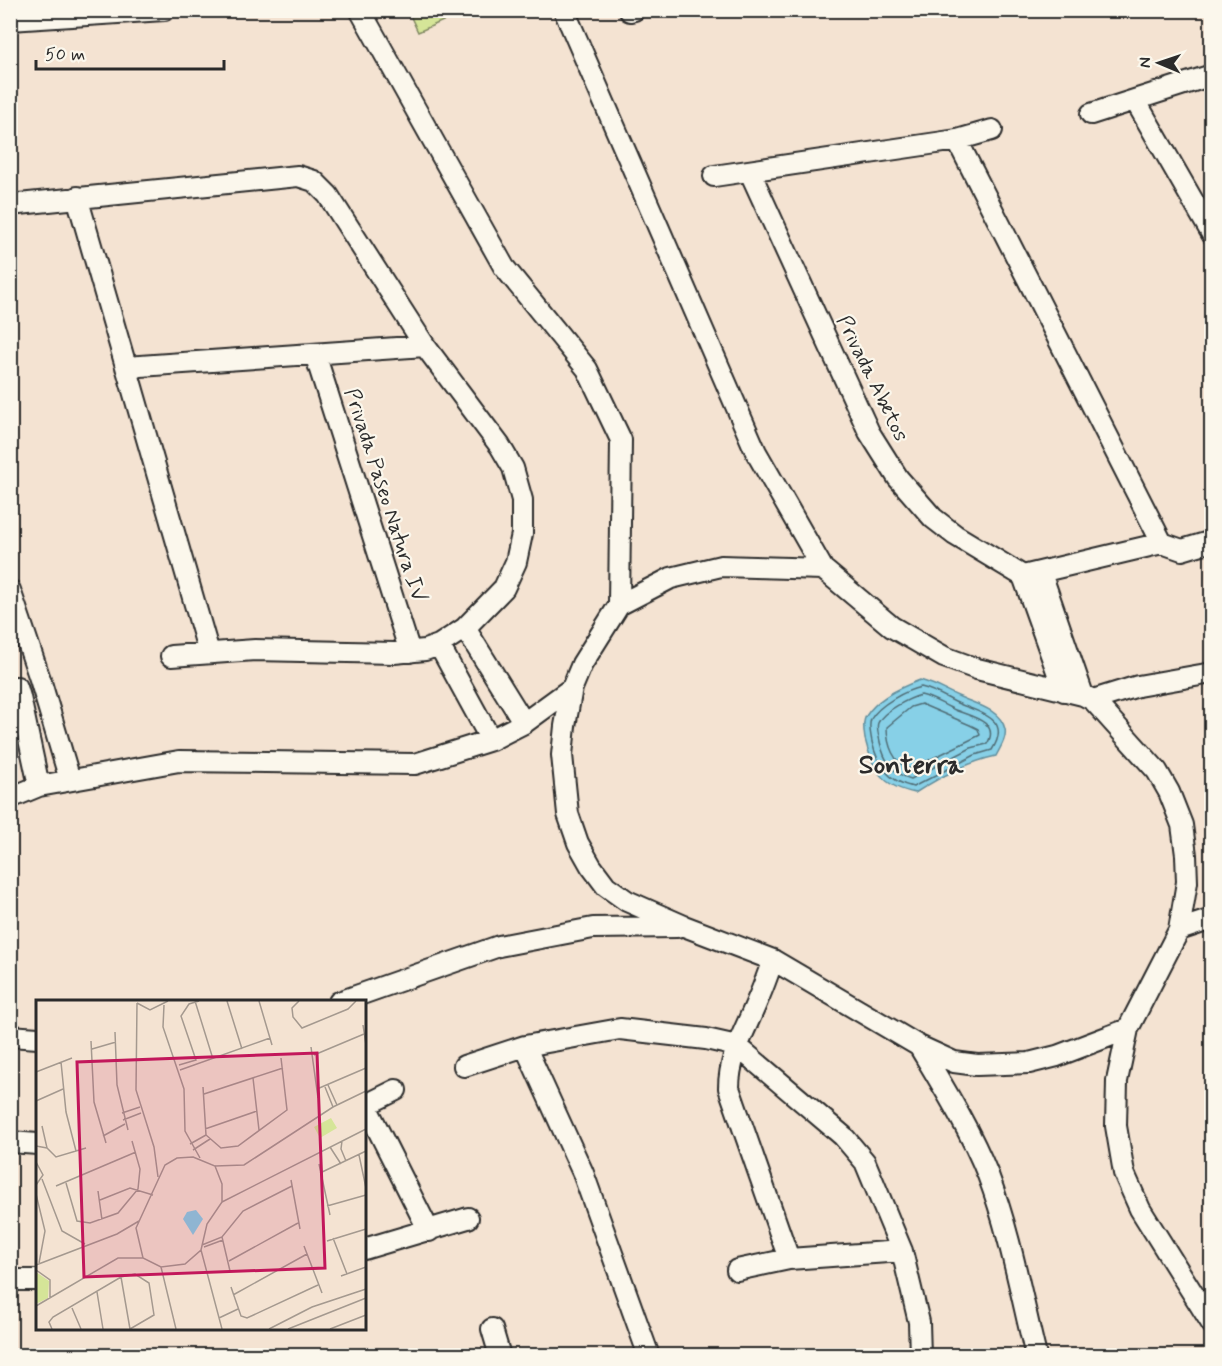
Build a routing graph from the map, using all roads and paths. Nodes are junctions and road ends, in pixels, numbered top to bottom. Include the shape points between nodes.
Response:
1 (164, 10) edge
2 (360, 10) edge
3 (564, 10) edge
4 (10, 20) edge
5 (1212, 75) edge
6 (1135, 100) junction
7 (1091, 114) dead end
8 (992, 130) dead end
9 (957, 140) junction
10 (750, 172) junction
11 (714, 176) dead end
12 (77, 197) junction
13 (19, 204) dead end
14 (1212, 234) edge
15 (425, 346) junction
16 (315, 354) junction
17 (126, 366) junction
18 (1212, 541) edge
19 (1162, 543) junction
20 (823, 569) junction
21 (1032, 575) junction
22 (11, 592) edge
23 (619, 604) junction
24 (465, 628) junction
25 (440, 645) junction
26 (410, 652) junction
27 (209, 653) junction
28 (171, 657) dead end
29 (1212, 673) edge
30 (40, 679) junction
31 (14, 687) edge
32 (573, 688) junction
33 (1064, 691) junction
34 (1088, 697) junction
35 (524, 723) junction
36 (490, 740) junction
37 (70, 780) junction
38 (39, 786) junction
39 (10, 798) edge
40 (1212, 919) edge
41 (684, 927) junction
42 (1179, 930) junction
43 (773, 960) junction
44 (345, 1000) edge
45 (1128, 1029) junction
46 (10, 1036) edge
47 (36, 1038) edge
48 (525, 1046) junction
49 (737, 1046) junction
50 (919, 1046) junction
51 (464, 1066) dead end
52 (396, 1090) dead end
53 (366, 1105) edge
54 (366, 1108) edge
55 (10, 1142) edge
56 (36, 1144) edge
57 (468, 1218) dead end
58 (429, 1231) junction
59 (366, 1248) edge
60 (902, 1251) junction
61 (789, 1259) junction
62 (737, 1270) dead end
63 (10, 1280) edge
64 (36, 1280) edge
65 (1212, 1324) edge
66 (492, 1329) dead end
67 (500, 1356) edge
68 (649, 1356) edge
69 (920, 1356) edge
70 (1036, 1356) edge

1 - 4 street
2 - 23 street via 504,267 587,369 621,440
3 - 20 street via 756,452
5 - 6 street
6 - 7 street
6 - 14 street
8 - 9 street
9 - 10 street
9 - 19 street
10 - 11 street
10 - 21 street, Privada Abetos via 869,432 898,478 933,518 955,535
12 - 13 street
12 - 15 street via 306,177 328,195
12 - 17 street
15 - 16 street
15 - 24 street via 500,446 513,468 522,500 522,534 516,562 504,588
16 - 17 street
16 - 26 street, Privada Paseo Natura IV
17 - 27 street
18 - 19 street via 1182,550
19 - 21 street
20 - 23 street via 721,566 671,578
20 - 33 street via 892,627 944,657
21 - 33 street
21 - 34 street
22 - 30 street
23 - 32 street via 582,664
24 - 25 street
24 - 35 street
25 - 26 street
25 - 36 street
26 - 27 street
27 - 28 street
29 - 34 street
30 - 31 street
30 - 37 street
31 - 38 street
32 - 35 street
32 - 41 street via 562,755 568,814 578,843 606,886 627,902
33 - 34 street
34 - 42 street via 1157,771 1170,792 1182,825 1186,855 1187,882
35 - 36 street
36 - 37 street via 415,764 179,761
37 - 38 street
38 - 39 street
40 - 42 street
41 - 43 street
41 - 44 street via 593,928 499,946
42 - 45 street
43 - 49 street
43 - 50 street
45 - 50 street via 1029,1063 954,1062
45 - 65 street via 1117,1081 1116,1126 1124,1173 1140,1209
46 - 47 street
48 - 49 street via 620,1029
48 - 51 street
48 - 68 street via 583,1173
49 - 60 street via 843,1136 865,1162
49 - 61 street via 729,1071 729,1088
50 - 70 street via 956,1108 987,1174 1004,1222
52 - 53 street
54 - 58 street
55 - 56 street
57 - 58 street
58 - 59 street
60 - 61 street
60 - 69 street via 918,1322
61 - 62 street
63 - 64 street
66 - 67 street

